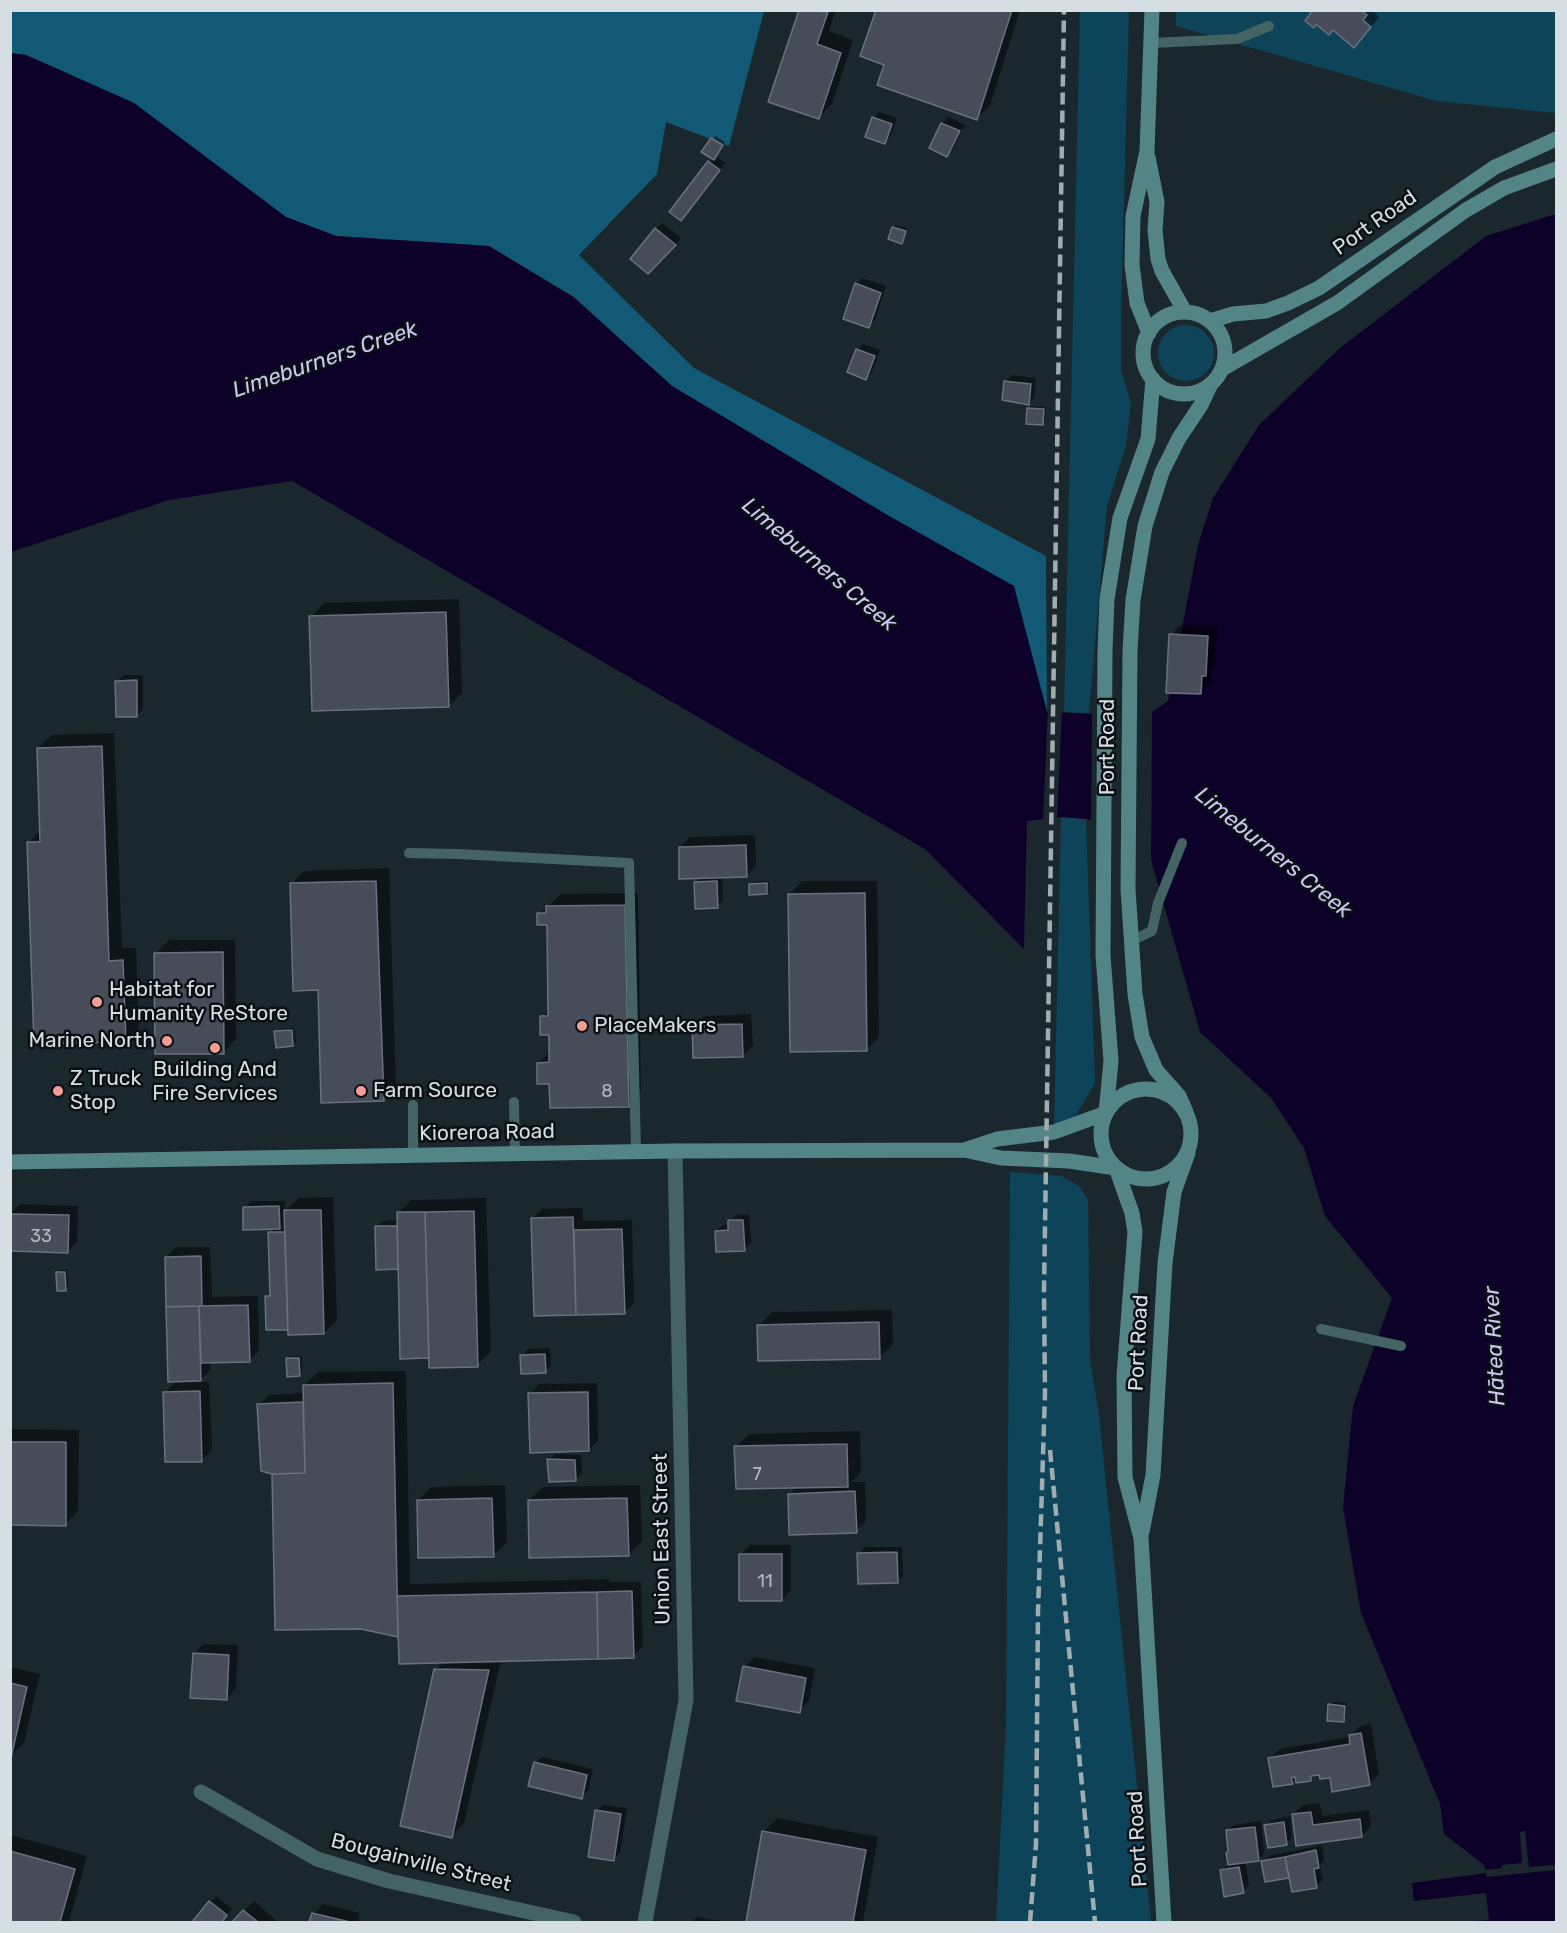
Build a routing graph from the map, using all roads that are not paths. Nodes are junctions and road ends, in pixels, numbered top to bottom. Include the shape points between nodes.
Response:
1 (1152, 10) edge
2 (1269, 26) dead end
3 (1151, 43) junction
4 (1557, 139) edge
5 (1147, 151) junction
6 (1557, 169) edge
7 (1185, 312) junction
8 (1210, 321) junction
9 (1149, 333) junction
10 (1222, 369) junction
11 (1153, 379) junction
12 (1211, 384) junction
13 (1182, 843) dead end
14 (409, 853) dead end
15 (1131, 941) junction
16 (514, 1102) dead end
17 (413, 1105) dead end
18 (1186, 1112) junction
19 (1106, 1113) junction
20 (675, 1150) junction
21 (964, 1150) junction
22 (636, 1151) junction
23 (1188, 1153) junction
24 (515, 1154) junction
25 (413, 1156) junction
26 (10, 1162) edge
27 (1116, 1168) junction
28 (1321, 1329) dead end
29 (1401, 1346) dead end
30 (1141, 1538) junction
31 (201, 1792) dead end
32 (574, 1923) edge
33 (645, 1923) edge
34 (1164, 1923) edge

1 - 3 main road
2 - 3 lane via 1237,39
3 - 5 main road
4 - 8 main road, Port Road via 1495,167 1319,288 1266,310
5 - 7 main road via 1157,202 1158,259
5 - 9 main road via 1132,216 1132,265 1137,303
6 - 10 main road, Port Road via 1504,188 1466,210 1337,303
7 - 8 main road
7 - 9 main road via 1164,318
8 - 10 main road via 1224,343
9 - 11 main road via 1145,362
10 - 12 main road
11 - 12 main road via 1181,394
11 - 19 main road, Port Road via 1148,439 1120,518 1107,599 1103,955 1111,1061
12 - 15 main road, Port Road via 1162,472 1145,526 1133,600 1128,889
13 - 15 lane via 1158,903 1152,931
14 - 22 lane via 628,863
15 - 18 main road, Port Road via 1142,1037 1156,1070 1179,1096
16 - 24 lane
17 - 25 lane
18 - 19 main road via 1172,1097 1153,1089 1139,1089 1125,1093
18 - 23 main road, Port Road via 1191,1132
19 - 21 main road, Kioreroa Road via 1054,1132 997,1139
19 - 27 main road, Port Road via 1101,1142
20 - 21 main road, Kioreroa Road
20 - 22 main road, Kioreroa Road
20 - 33 street, Union East Street via 686,1700
21 - 27 main road, Kioreroa Road via 1000,1158
22 - 24 main road, Kioreroa Road
23 - 27 main road via 1169,1174 1156,1179 1128,1176
23 - 30 main road, Port Road via 1174,1192 1165,1263 1153,1475
24 - 25 main road, Kioreroa Road
25 - 26 main road, Kioreroa Road
27 - 30 main road, Port Road via 1135,1232 1124,1376 1125,1477
28 - 29 lane
30 - 34 main road, Port Road
31 - 32 street, Bougainville Street via 316,1859 389,1881

